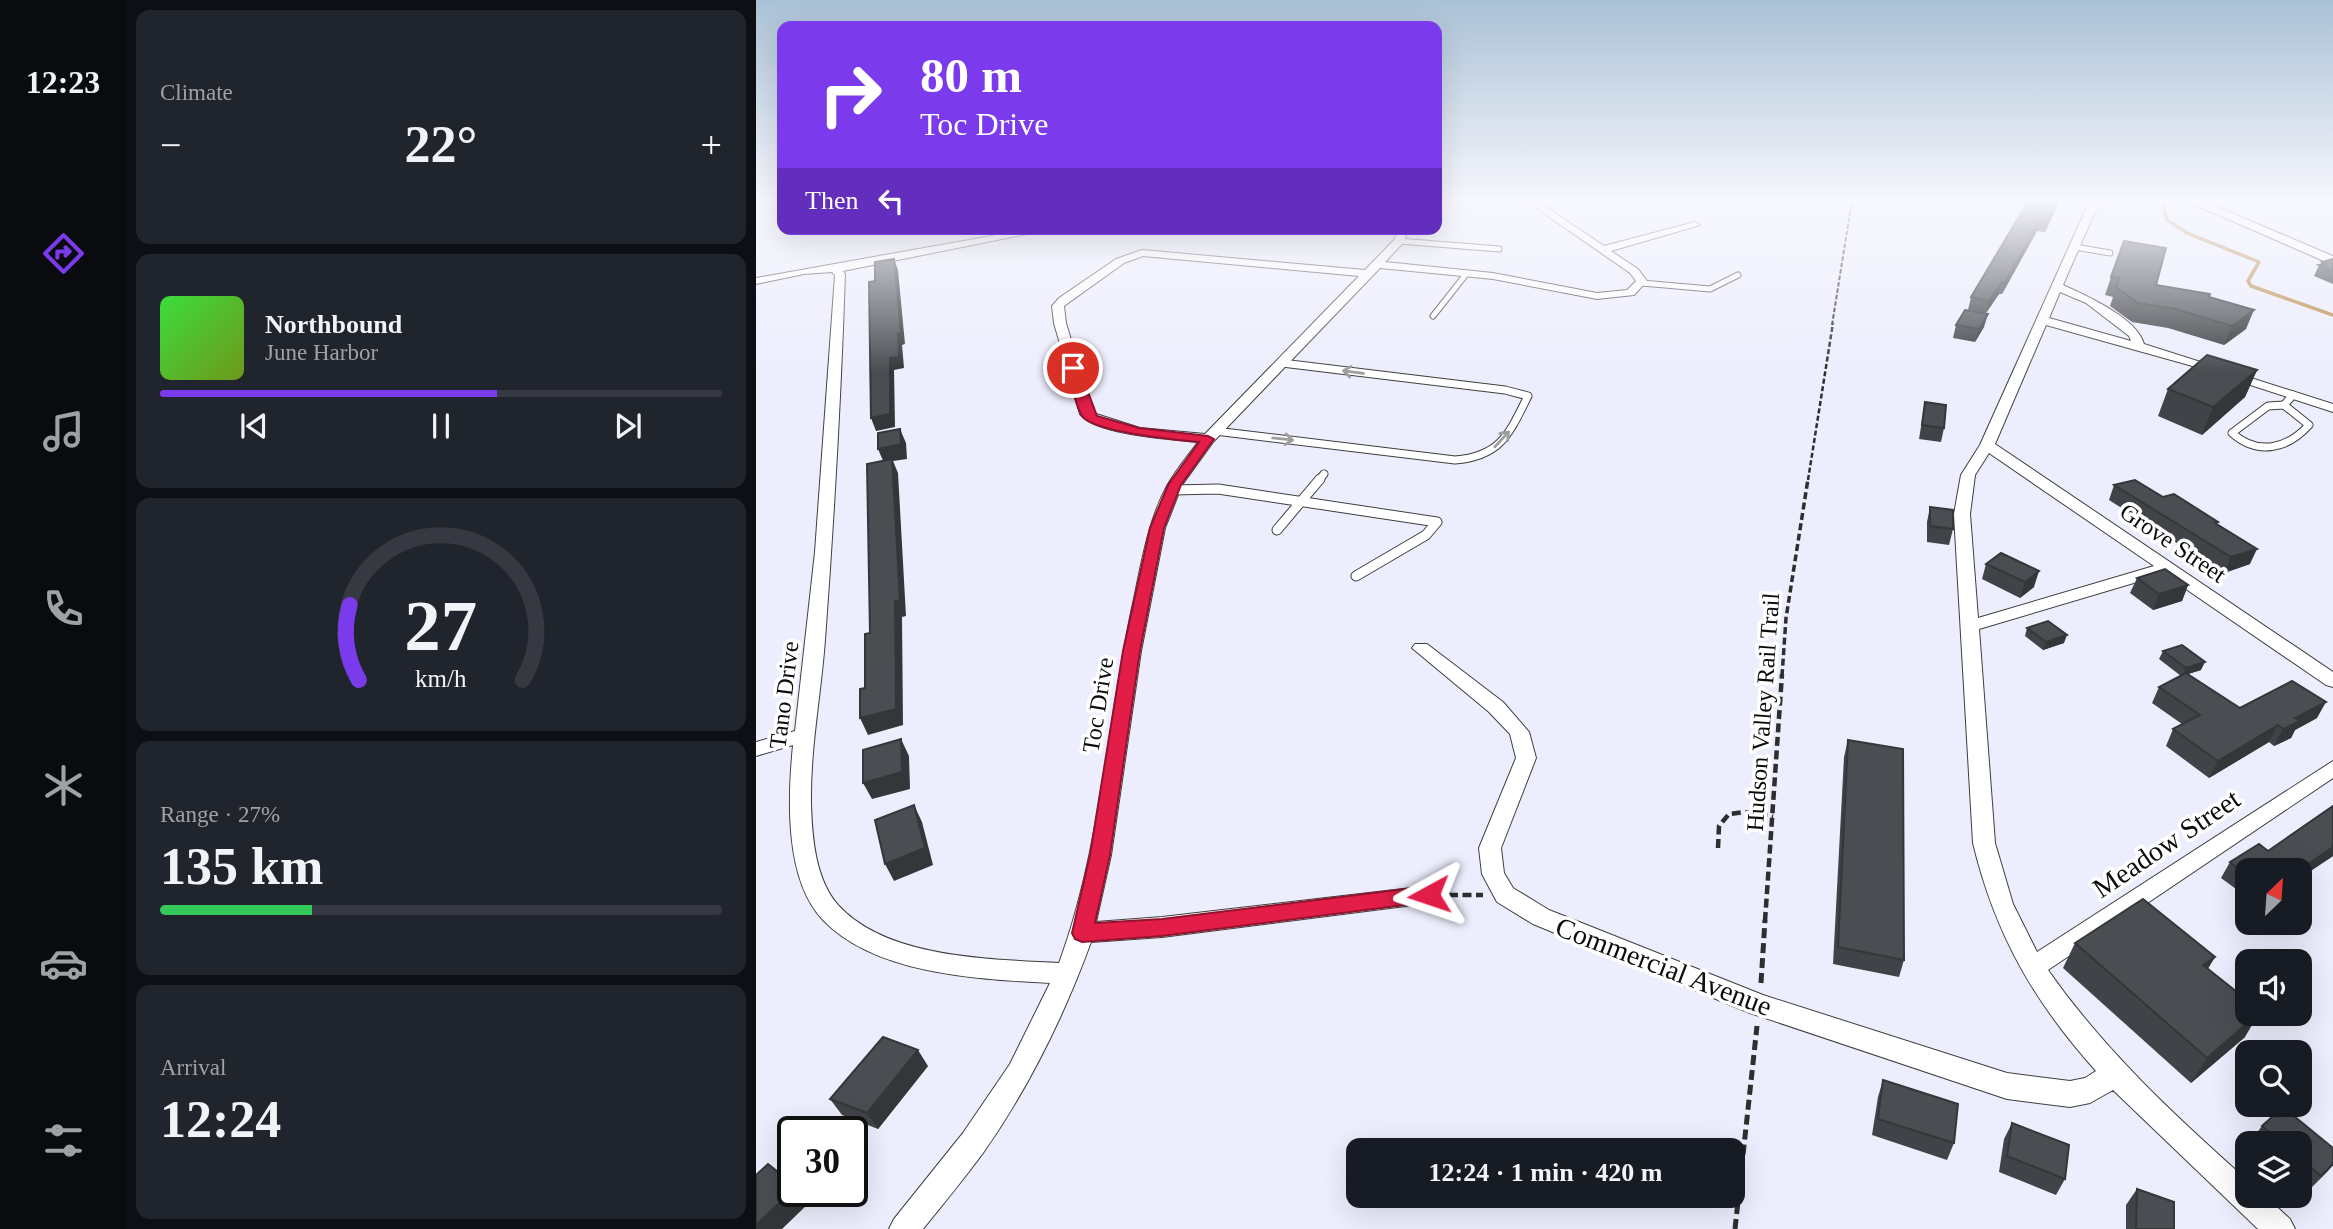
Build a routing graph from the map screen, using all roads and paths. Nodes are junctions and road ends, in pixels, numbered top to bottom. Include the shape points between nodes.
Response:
1 (900, 257) edge
2 (1130, 257) edge
3 (1205, 257) edge
4 (1383, 257) edge
5 (1613, 257) edge
6 (1843, 257) edge
7 (2071, 257) edge
8 (1373, 269) junction
9 (836, 270) junction
10 (1467, 273) junction
11 (1738, 275) dead end
12 (756, 281) edge
13 (1642, 283) junction
14 (2058, 287) junction
15 (1433, 316) dead end
16 (2043, 320) junction
17 (2138, 346) junction
18 (1282, 363) junction
19 (2288, 400) junction
20 (2333, 408) edge
21 (1212, 435) junction
22 (1987, 445) junction
23 (1324, 474) dead end
24 (1172, 490) junction
25 (1301, 501) junction
26 (1277, 530) dead end
27 (2166, 568) junction
28 (1356, 576) dead end
29 (1970, 626) junction
30 (1420, 648) dead end
31 (2333, 681) edge
32 (802, 736) junction
33 (756, 749) edge
34 (2333, 768) edge
35 (1773, 817) junction
36 (1718, 848) dead end
37 (1429, 895) joint
38 (1505, 895) junction
39 (1082, 933) junction
40 (2033, 967) junction
41 (1067, 974) junction
42 (1759, 1005) junction
43 (2117, 1073) junction
44 (904, 1229) edge
45 (1735, 1229) edge
46 (2280, 1229) edge

1 - 9 street
2 - 21 street via 1058,306 1087,414 1139,432
3 - 8 street
4 - 8 street, Toc Drive
5 - 13 street via 1634,271
6 - 35 path, Hudson Valley Rail Trail via 1786,618
7 - 14 street
8 - 10 street
8 - 18 street, Toc Drive
9 - 12 street
9 - 32 street, Tano Drive via 836,376 816,635
10 - 13 street via 1597,296 1630,293
10 - 15 lane
11 - 13 lane via 1710,289
14 - 16 street
14 - 17 street via 2090,301 2135,334
16 - 17 street
16 - 22 street
17 - 19 street
18 - 21 street, Toc Drive
21 -> 18 lane via 1455,460 1479,458 1512,428 1528,396
19 - 19 lane via 2309,425 2283,447 2251,445 2232,433 2268,406
19 - 20 street
21 - 24 street, Toc Drive
22 - 27 street, Grove Street
22 - 29 street via 1968,475 1962,514
23 - 25 lane
24 - 25 lane via 1218,489
24 - 39 street, Toc Drive via 1157,528 1132,651 1100,855
25 - 26 lane
25 - 28 lane via 1437,522 1426,535
27 - 29 street
27 - 31 street, Grove Street
29 - 40 street via 1984,843 2002,907
30 - 38 street via 1496,707 1519,732 1526,758 1490,848 1493,874
32 - 33 street
32 - 41 street, Tano Drive via 807,858 820,896 841,923 856,934 924,957 990,969
34 - 40 street, Meadow Street
35 - 36 path via 1729,814 1718,826
35 - 42 path, Hudson Valley Rail Trail
37 - 38 path
37 - 39 street via 1162,928
38 - 42 street, Commercial Avenue via 1541,918
39 - 41 street, Toc Drive
40 - 43 street via 2061,1008
41 - 44 street, Toc Drive via 1019,1073 973,1143
42 - 43 street, Commercial Avenue via 2007,1086 2070,1094 2090,1090
42 - 45 path, Hudson Valley Rail Trail
43 - 46 street via 2189,1147

